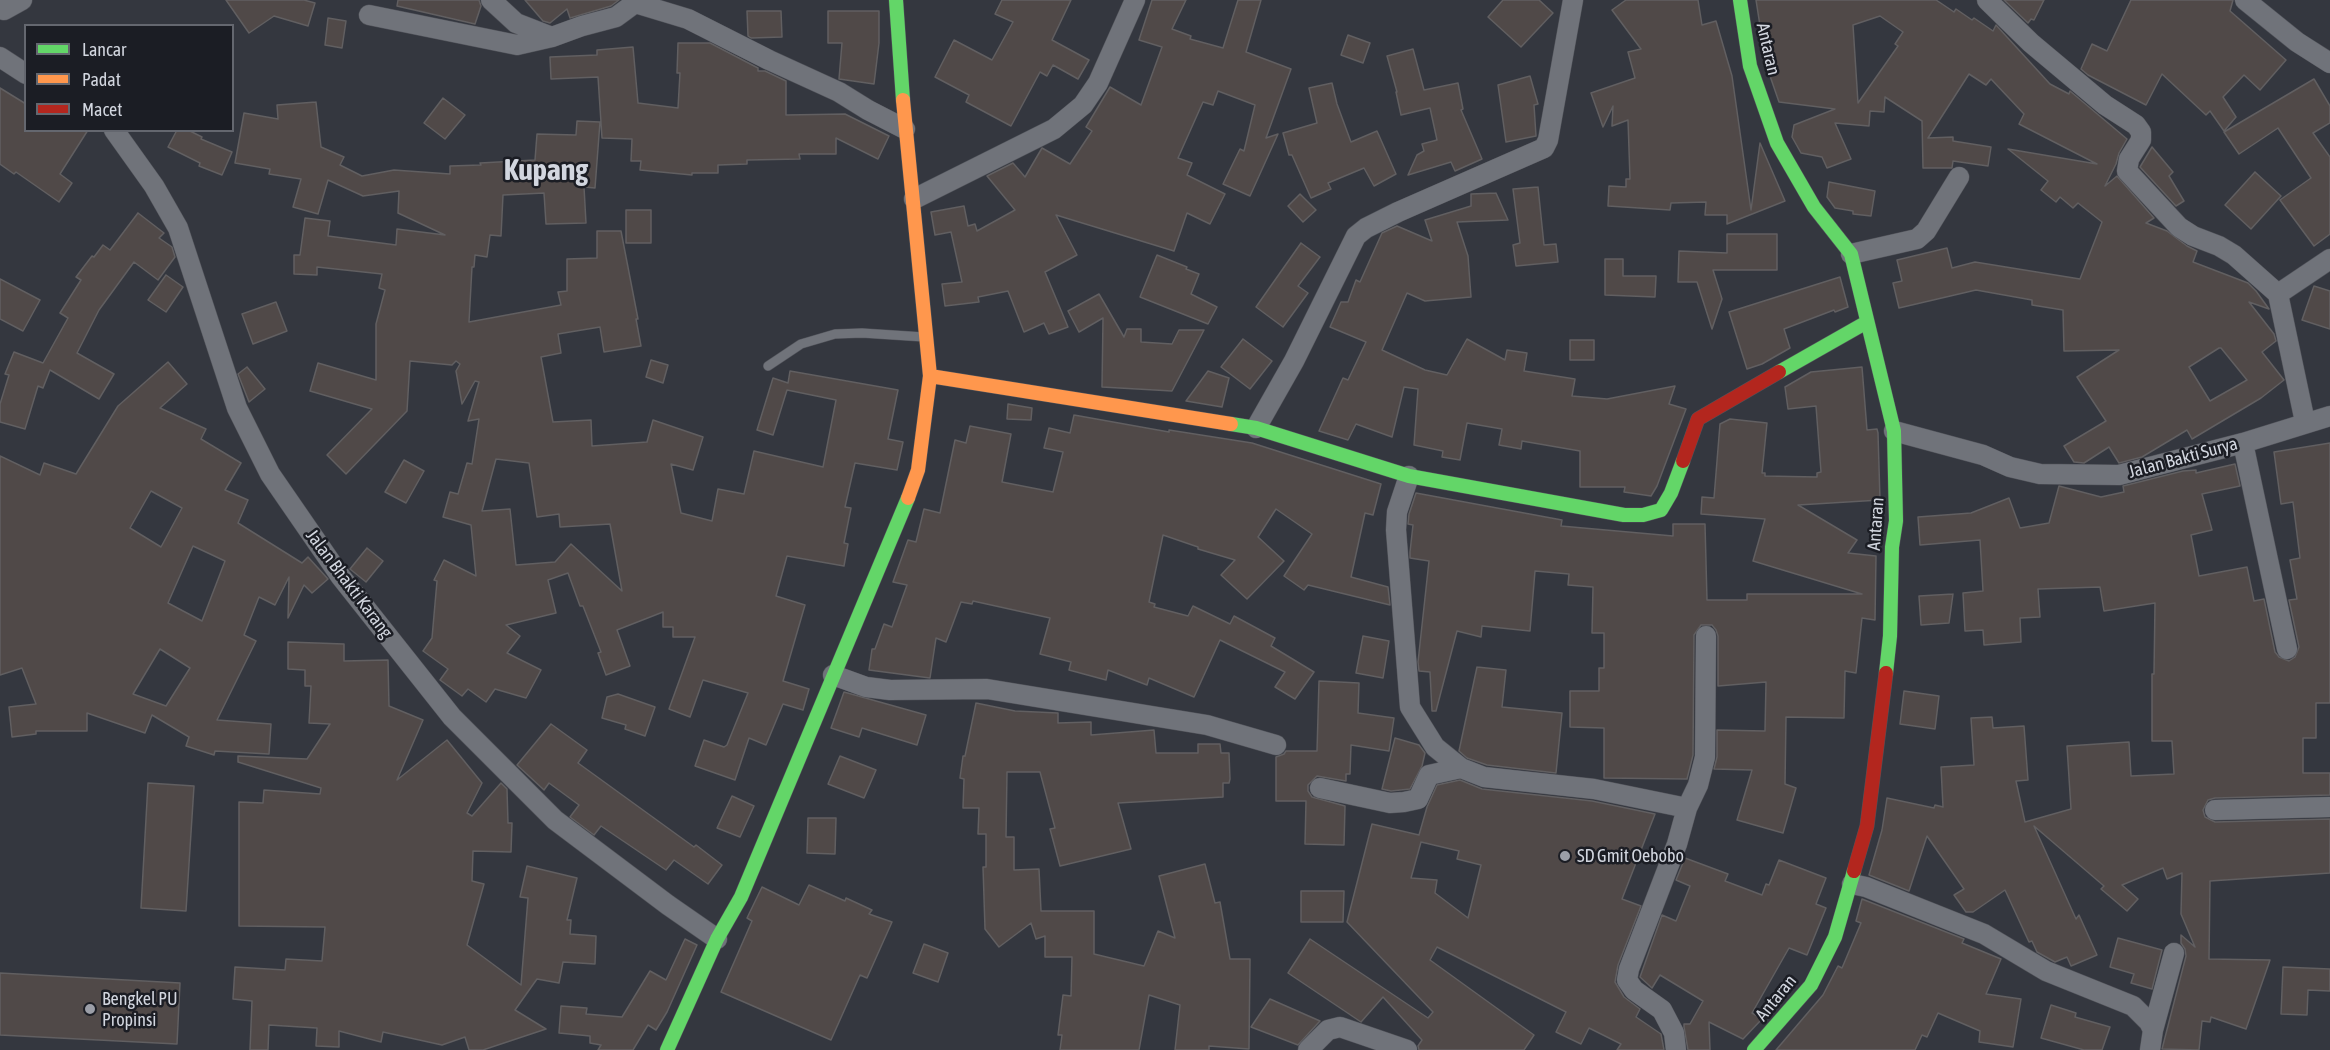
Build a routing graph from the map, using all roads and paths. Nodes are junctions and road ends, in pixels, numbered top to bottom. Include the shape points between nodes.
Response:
1 (22, 0) edge
2 (492, 0) edge
3 (896, 0) edge
4 (1136, 0) edge
5 (1573, 0) edge
6 (1740, 0) edge
7 (1987, 0) edge
8 (2245, 0) edge
9 (634, 2) edge
10 (0, 9) edge
11 (369, 15) dead end
12 (552, 37) junction
13 (0, 57) edge
14 (2330, 63) edge
15 (24, 73) edge
16 (905, 129) junction
17 (115, 132) edge
18 (1959, 177) dead end
19 (914, 199) junction
20 (1851, 254) junction
21 (2330, 259) edge
22 (2278, 294) junction
23 (1867, 322) junction
24 (926, 338) junction
25 (768, 366) dead end
26 (930, 376) junction
27 (2330, 416) edge
28 (2305, 422) junction
29 (1256, 428) junction
30 (1894, 431) junction
31 (2243, 443) junction
32 (1408, 476) junction
33 (1706, 636) dead end
34 (2287, 649) dead end
35 (833, 675) junction
36 (1276, 745) dead end
37 (1461, 768) junction
38 (1320, 788) dead end
39 (1687, 807) junction
40 (2330, 807) edge
41 (2215, 810) dead end
42 (1852, 884) junction
43 (717, 939) junction
44 (2174, 953) dead end
45 (2153, 1030) junction
46 (668, 1050) edge
47 (1308, 1050) edge
48 (1407, 1050) edge
49 (1676, 1050) edge
50 (1754, 1050) edge
51 (2150, 1050) edge

1 - 10 street
2 - 12 street via 516,23
3 - 16 street
4 - 19 street via 1098,83 1083,105 1054,129
5 - 29 street via 1544,148 1398,212 1356,236
6 - 20 street, Antaran via 1750,66 1777,143 1814,207
7 - 22 street via 2031,43 2105,105 2136,125 2141,140 2129,159 2127,171 2172,220 2193,236 2234,255
8 - 14 street
9 - 12 street via 616,16
9 - 16 street via 688,19 833,89
11 - 12 street via 516,45
13 - 15 street
16 - 19 street
17 - 43 street, Jalan Bhakti Karang via 178,228 237,408 270,474 341,577 452,717 555,819
18 - 20 street via 1917,239
19 - 24 street
20 - 23 street, Antaran
21 - 22 street
22 - 28 street
23 - 30 street, Antaran
23 - 32 street via 1698,419 1661,510 1643,515 1624,514
24 - 25 lane via 835,334 801,344
24 - 26 street
26 - 29 street
26 - 35 street via 918,470
27 - 28 street, Jalan Bakti Surya
28 - 31 street, Jalan Bakti Surya
29 - 32 street
30 - 31 street, Jalan Bakti Surya via 1983,454 2010,467 2040,474 2119,475
30 - 42 street, Antaran via 1896,521 1890,636 1867,826
31 - 34 street
32 - 37 street via 1396,530 1410,707 1435,747
33 - 39 street via 1705,757
35 - 36 street via 866,687 890,690 987,689 1207,725
35 - 43 street via 741,897
37 - 38 street via 1429,775 1418,799 1404,802 1390,803
37 - 39 street via 1484,777 1594,789
39 - 49 street via 1627,980 1634,990 1662,1010 1674,1033
40 - 41 street
42 - 45 street via 1984,934 2046,971 2133,1006
42 - 50 street, Antaran via 1835,937 1811,985
43 - 46 street
44 - 45 street
45 - 51 street
47 - 48 street via 1328,1030 1340,1027

